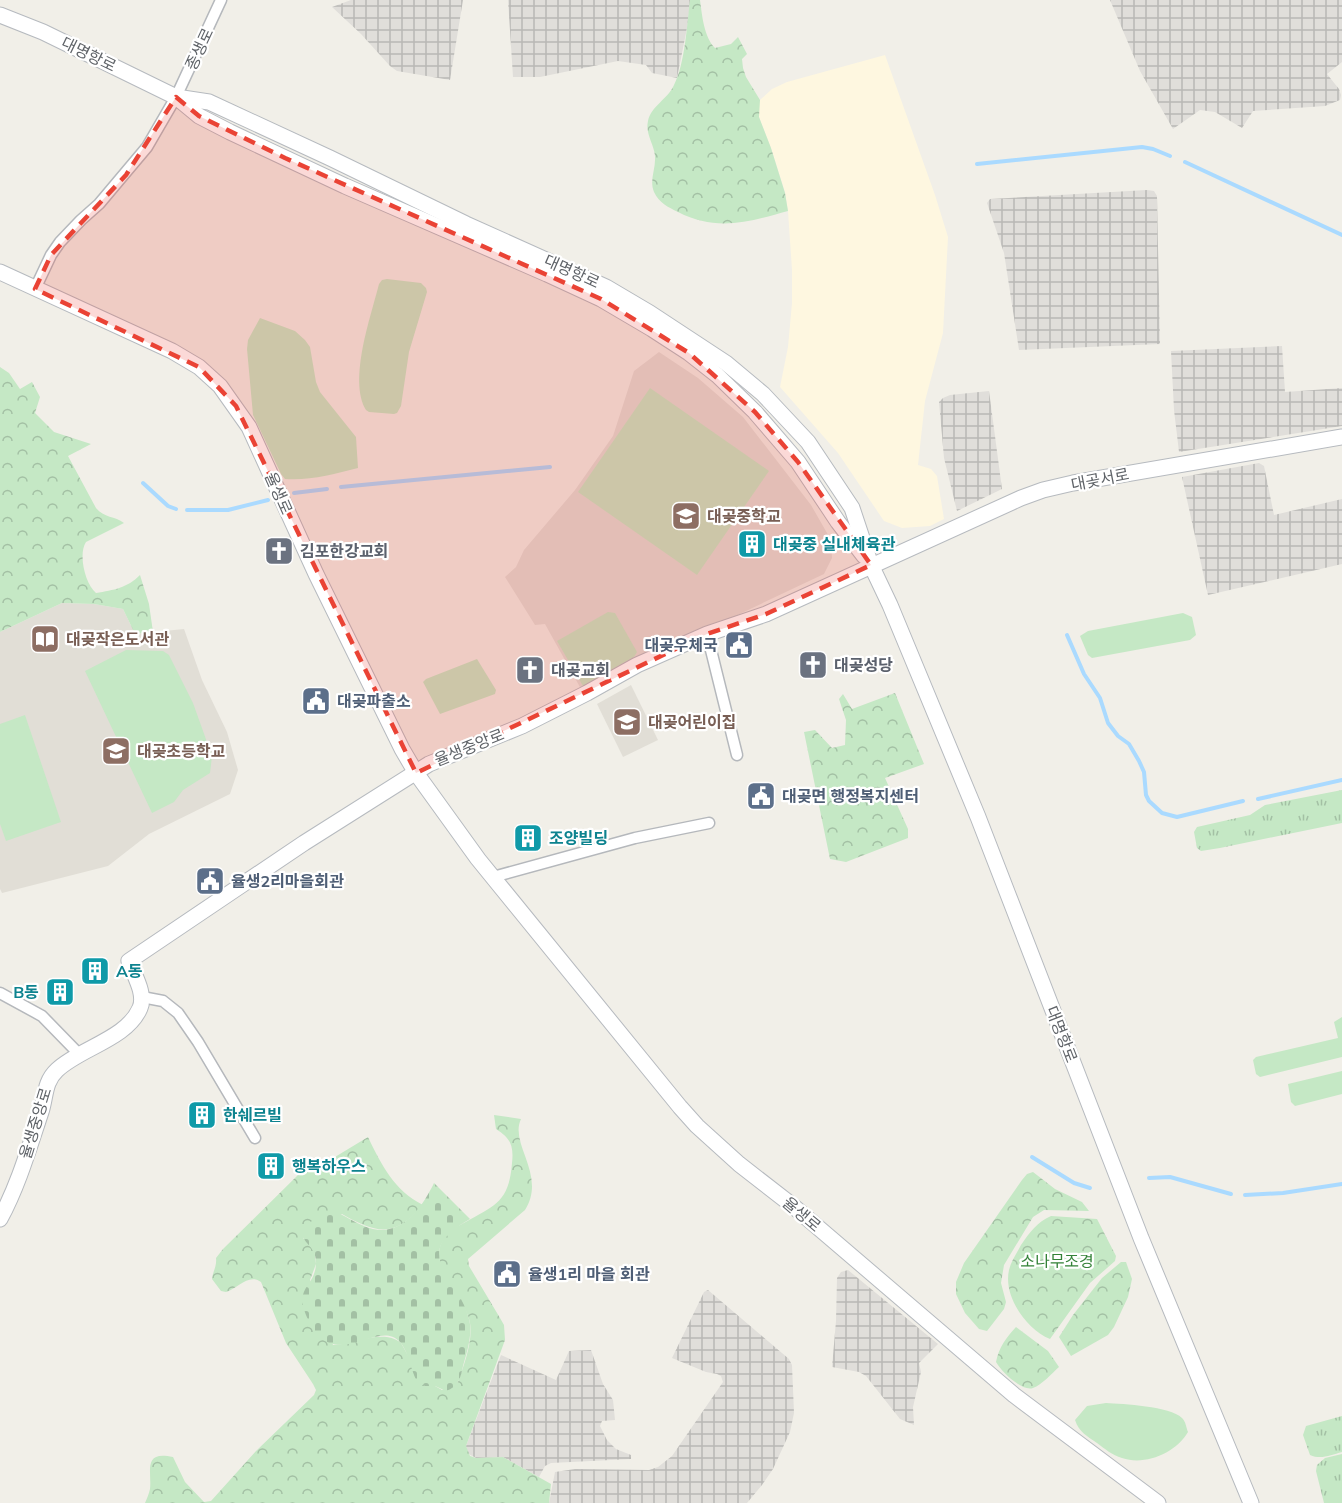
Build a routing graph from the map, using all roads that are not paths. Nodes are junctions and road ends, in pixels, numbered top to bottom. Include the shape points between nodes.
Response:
1 (221, 0) edge
2 (0, 15) edge
3 (176, 97) junction
4 (0, 272) edge
5 (35, 289) junction
6 (1342, 438) edge
7 (871, 565) junction
8 (707, 634) junction
9 (737, 755) dead end
10 (416, 772) junction
11 (709, 823) dead end
12 (493, 877) junction
13 (0, 993) edge
14 (142, 997) junction
15 (79, 1054) junction
16 (255, 1138) dead end
17 (0, 1219) edge
18 (1244, 1484) junction
19 (1158, 1503) edge
20 (1242, 1503) edge
21 (1251, 1503) edge

1 - 3 street, 종생로
2 - 3 street, 대명항로
3 - 5 street via 133,165 51,255
3 - 7 street, 대명항로 via 218,106 606,287 691,339 763,394 808,442 852,508
4 - 5 street, 율생로
5 - 10 street, 율생로 via 199,366 236,406
6 - 7 street, 대곶서로 via 1043,490
7 - 8 street, 율생중앙로 via 766,614
7 - 18 street, 대명항로 via 978,818 1141,1238
8 - 9 street
8 - 10 street, 율생중앙로 via 637,665 528,723
10 - 12 street, 율생로
10 - 14 street, 율생중앙로 via 129,961
11 - 12 street via 635,838
12 - 19 street, 율생로 via 697,1126 1014,1395
13 - 15 street via 42,1016
14 - 15 street, 율생중앙로 via 142,1006 127,1026
14 - 16 street via 163,1000 178,1013
15 - 17 street, 율생중앙로 via 48,1080 42,1108
18 - 20 street
18 - 21 street, 대명항로

